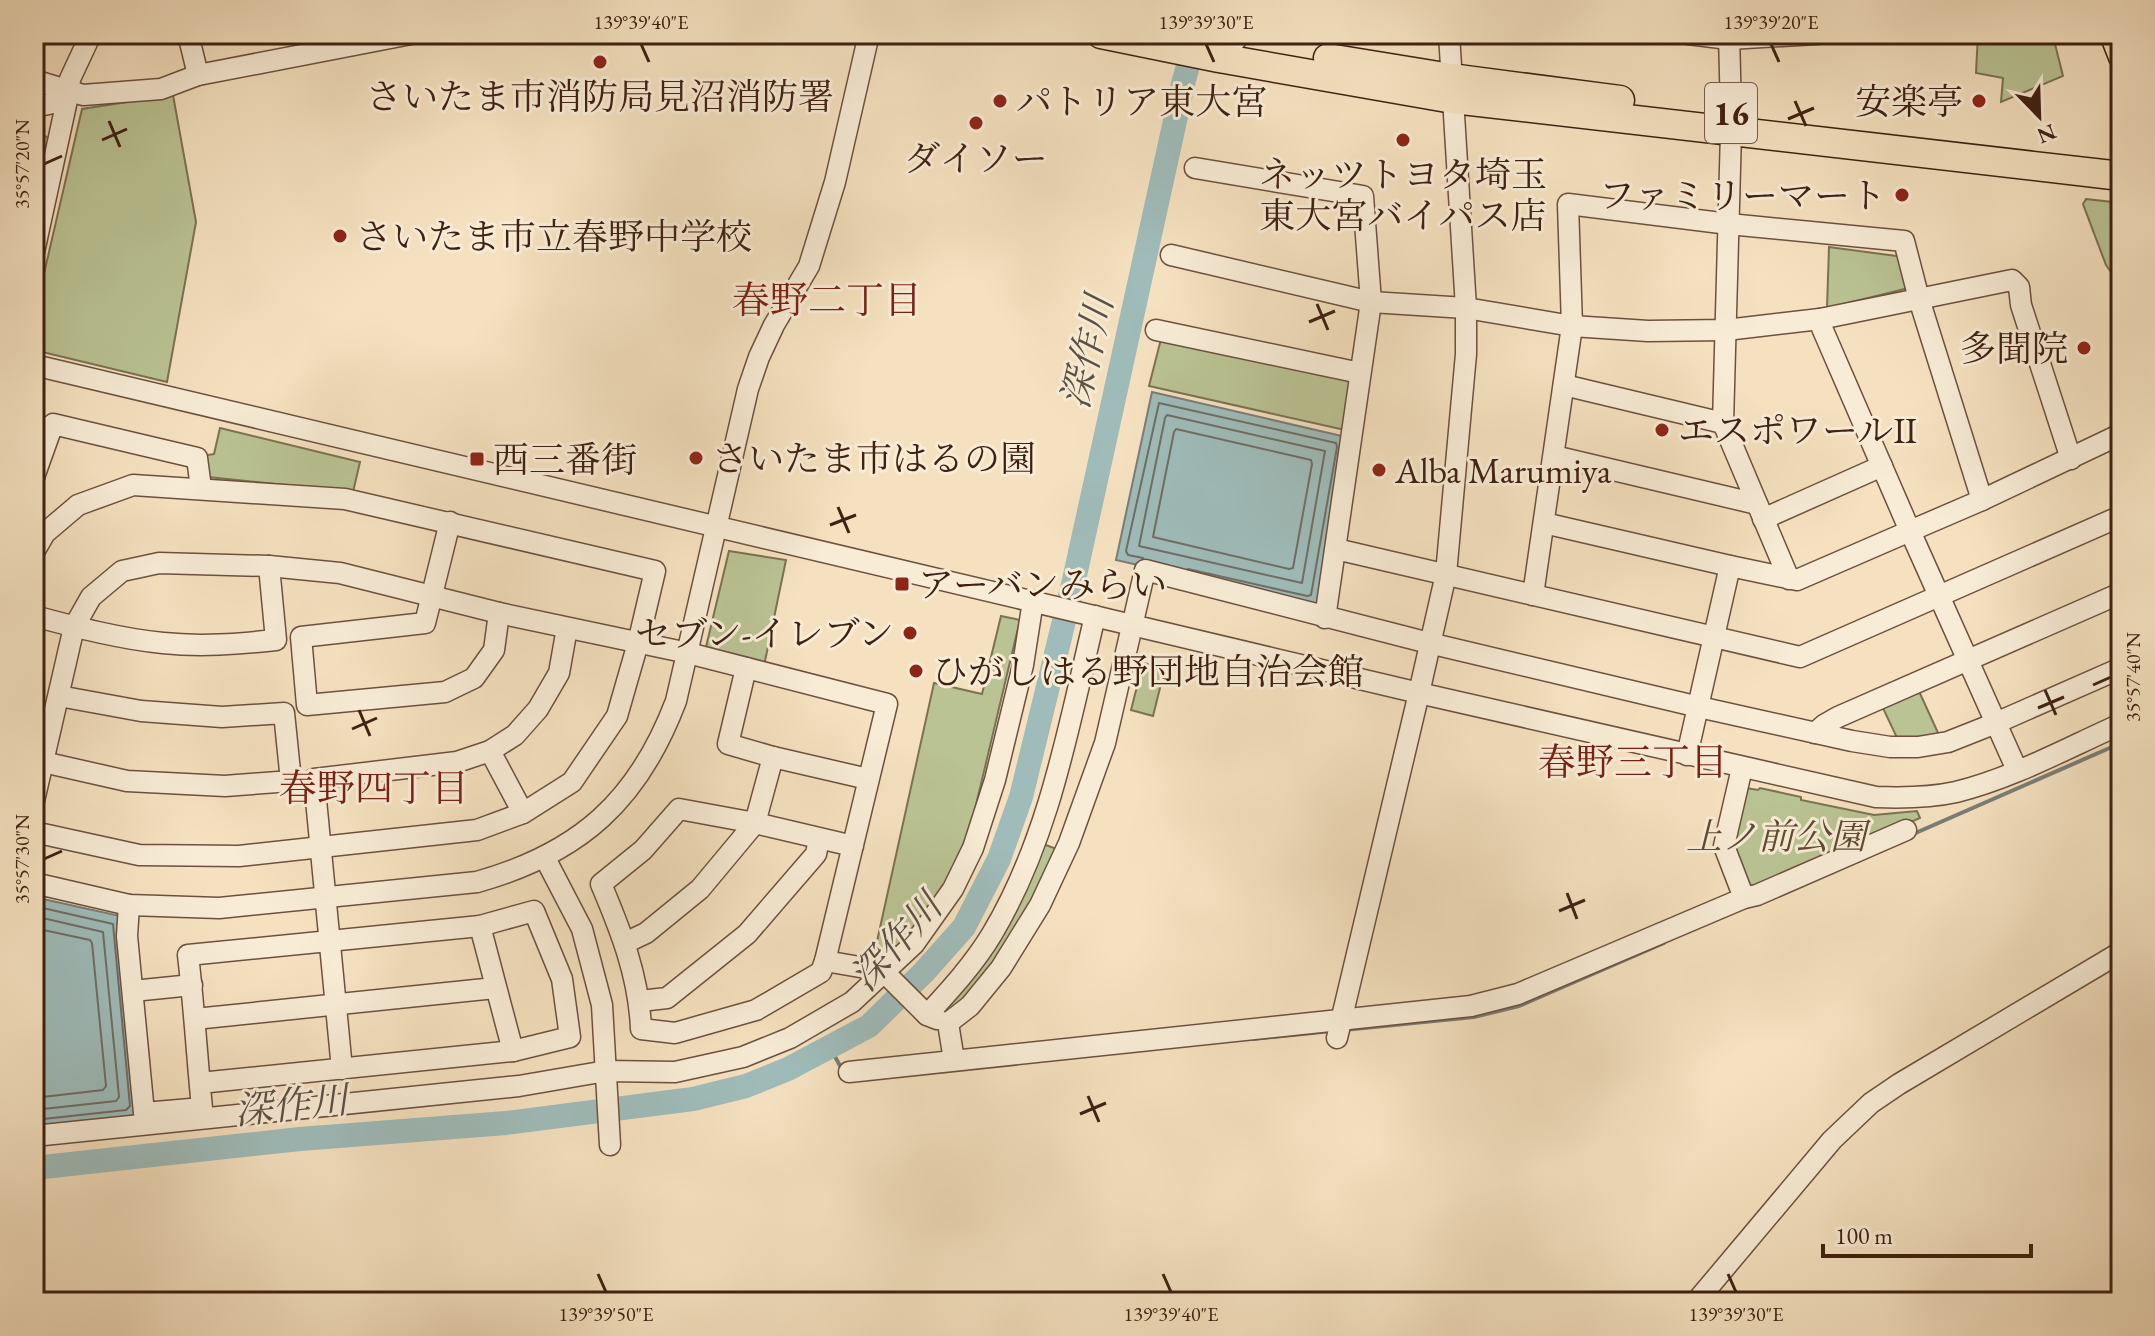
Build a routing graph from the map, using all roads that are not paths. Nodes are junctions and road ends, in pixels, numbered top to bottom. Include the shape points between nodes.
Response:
1 (91, 34) edge
2 (188, 34) edge
3 (411, 34) edge
4 (869, 34) edge
5 (1101, 34) edge
6 (1449, 34) edge
7 (1688, 34) edge
8 (1817, 34) edge
9 (2112, 34) edge
10 (1729, 37) edge
11 (1214, 43) edge
12 (2121, 57) edge
13 (198, 75) junction
14 (34, 80) edge
15 (1452, 88) junction
16 (69, 91) junction
17 (34, 107) edge
18 (1731, 123) junction
19 (2121, 159) edge
20 (1195, 168) dead end
21 (2121, 176) edge
22 (1729, 224) junction
23 (34, 252) edge
24 (1171, 255) dead end
25 (1919, 299) junction
26 (1371, 302) junction
27 (1466, 308) junction
28 (1820, 319) junction
29 (1572, 326) junction
30 (1156, 330) dead end
31 (1726, 330) junction
32 (34, 365) edge
33 (1360, 373) junction
34 (1564, 385) junction
35 (1723, 423) junction
36 (2121, 434) edge
37 (1554, 456) junction
38 (2071, 459) junction
39 (1882, 466) junction
40 (34, 477) edge
41 (201, 488) junction
42 (1982, 500) junction
43 (1760, 512) junction
44 (2121, 516) edge
45 (450, 522) junction
46 (1544, 523) junction
47 (717, 526) junction
48 (40, 528) edge
49 (1910, 531) junction
50 (1336, 549) junction
51 (34, 552) edge
52 (269, 566) junction
53 (1730, 566) junction
54 (1446, 574) junction
55 (1789, 579) junction
56 (2121, 593) edge
57 (432, 595) junction
58 (1533, 595) junction
59 (1939, 596) junction
60 (1037, 602) junction
61 (499, 613) junction
62 (1092, 615) junction
63 (34, 616) edge
64 (1325, 618) junction
65 (1131, 625) junction
66 (74, 627) junction
67 (567, 628) junction
68 (1715, 638) junction
69 (638, 643) junction
70 (1429, 643) junction
71 (688, 653) junction
72 (1968, 658) junction
73 (746, 668) junction
74 (2121, 668) edge
75 (1419, 693) junction
76 (59, 696) junction
77 (1699, 707) junction
78 (1996, 723) junction
79 (2121, 724) edge
80 (1815, 733) junction
81 (490, 751) junction
82 (1687, 755) junction
83 (773, 757) junction
84 (43, 762) junction
85 (1742, 768) junction
86 (2017, 770) junction
87 (868, 779) junction
88 (34, 801) edge
89 (523, 813) junction
90 (755, 823) junction
91 (1906, 830) dead end
92 (34, 832) edge
93 (819, 839) junction
94 (853, 846) junction
95 (320, 848) junction
96 (545, 858) junction
97 (34, 883) edge
98 (326, 897) junction
99 (1744, 898) junction
100 (129, 905) junction
101 (615, 916) junction
102 (480, 926) junction
103 (582, 929) junction
104 (330, 942) junction
105 (625, 943) junction
106 (2121, 952) edge
107 (825, 961) junction
108 (883, 971) junction
109 (594, 973) junction
110 (562, 979) junction
111 (192, 985) junction
112 (495, 988) junction
113 (133, 991) junction
114 (640, 1001) junction
115 (336, 1005) junction
116 (927, 1015) junction
117 (195, 1019) junction
118 (948, 1023) junction
119 (1339, 1029) junction
120 (513, 1051) junction
121 (954, 1060) junction
122 (342, 1069) junction
123 (606, 1071) junction
124 (849, 1072) dead end
125 (200, 1083) junction
126 (34, 1136) edge
127 (610, 1145) dead end
128 (1696, 1302) edge

1 - 16 street
2 - 13 street
3 - 13 street
4 - 47 street via 818,238 809,266 759,357
5 - 11 highway, 16
6 - 15 street
7 - 10 street
8 - 10 street
9 - 12 main road
10 - 18 street
11 - 15 highway, 16
13 - 16 street via 161,89 83,95
14 - 16 street
15 - 18 highway, 16
15 - 27 street
16 - 17 street via 53,103
16 - 23 street
18 - 19 highway, 16
18 - 21 highway, 16
18 - 22 street
20 - 26 street via 1363,196
22 - 25 street via 1904,241
22 - 29 street via 1568,204
22 - 31 street
24 - 26 street
25 - 28 street
25 - 38 street via 2012,280 2019,287
25 - 42 street
26 - 27 street
26 - 33 street
27 - 29 street
27 - 54 street
28 - 31 street
28 - 39 street
29 - 31 street
29 - 34 street
30 - 33 street
31 - 35 street
32 - 47 street
33 - 50 street
34 - 35 street
34 - 37 street
35 - 43 street
36 - 38 street
37 - 43 street
37 - 46 street
38 - 42 street
39 - 43 street
39 - 49 street
40 - 41 street via 53,424 197,458
41 - 45 street via 345,499
41 - 48 street via 133,485 78,505
42 - 49 street
43 - 55 street
44 - 59 street
45 - 57 street
45 - 69 street via 655,571
46 - 53 street
46 - 58 street
47 - 60 street
47 - 71 street
48 - 51 street
49 - 55 street
49 - 59 street
50 - 54 street
50 - 64 street
52 - 57 street via 340,573
52 - 66 street via 159,563 122,571 91,597
52 - 66 street via 276,640 162,643
53 - 55 street
53 - 68 street
54 - 58 street
54 - 70 street
56 - 72 street
57 - 61 street
57 - 61 street via 425,623 301,637 307,705 445,692 474,678 494,650
58 - 68 street
59 - 68 street via 1800,657
59 - 72 street
60 - 62 street
60 - 108 street via 995,780 973,848 953,889 914,944
61 - 67 street
62 - 65 street
62 - 116 street via 1043,826 1021,880 991,936
63 - 66 street
64 - 65 street via 1145,570
64 - 70 street
65 - 75 street
65 - 118 street via 1105,743 1069,843 1040,905 1001,968 970,1006
66 - 76 street
67 - 69 street
67 - 81 street via 559,673 538,709 515,735
68 - 77 street
69 - 71 street
69 - 89 street via 617,716 572,782
70 - 75 street
70 - 77 street
71 - 73 street
71 - 96 street via 676,701 646,764 593,826
72 - 78 street
72 - 80 street via 1838,717
73 - 83 street via 728,744
73 - 87 street via 887,704
74 - 78 street
75 - 82 street
75 - 119 street
76 - 84 street
76 - 84 street via 141,711 222,717 284,713 291,781 225,786 127,781
77 - 80 street
77 - 82 street
78 - 80 street via 1948,742 1918,747
78 - 86 street
79 - 86 street
81 - 89 street
81 - 95 street via 457,762 314,779
82 - 85 street
83 - 87 street
83 - 90 street
84 - 88 street
85 - 86 street via 1901,798 1955,792
85 - 99 street via 1724,846
87 - 94 street
89 - 95 street via 477,830
90 - 93 street
90 - 101 street via 679,809 643,850 601,884
90 - 105 street via 700,889 646,933
91 - 99 street
92 - 95 street via 139,855 239,856
93 - 94 street
93 - 114 street via 816,854 747,934 667,998
94 - 107 street
95 - 98 street
96 - 98 street via 477,882
96 - 103 street
97 - 100 street
98 - 100 street via 219,908
98 - 104 street
99 - 119 street via 1509,997
100 - 113 street
101 - 103 street
101 - 105 street
102 - 104 street
102 - 110 street via 534,911
102 - 112 street
103 - 109 street
104 - 111 street via 188,955
104 - 115 street
105 - 114 street
106 - 128 street via 1871,1103 1832,1140
107 - 108 street
107 - 114 street via 821,972 756,1010 675,1033 641,1029
108 - 116 street
108 - 123 street via 852,1002 790,1038 743,1057 675,1072
109 - 110 street
109 - 123 street via 602,1005
110 - 120 street via 570,1037
111 - 113 street
111 - 117 street
112 - 115 street
112 - 120 street
113 - 125 street via 144,1113 202,1108
115 - 117 street
115 - 122 street
116 - 118 street
117 - 125 street
118 - 121 street
119 - 121 street
120 - 122 street
121 - 124 street
122 - 125 street
123 - 126 street via 519,1086
123 - 127 street

